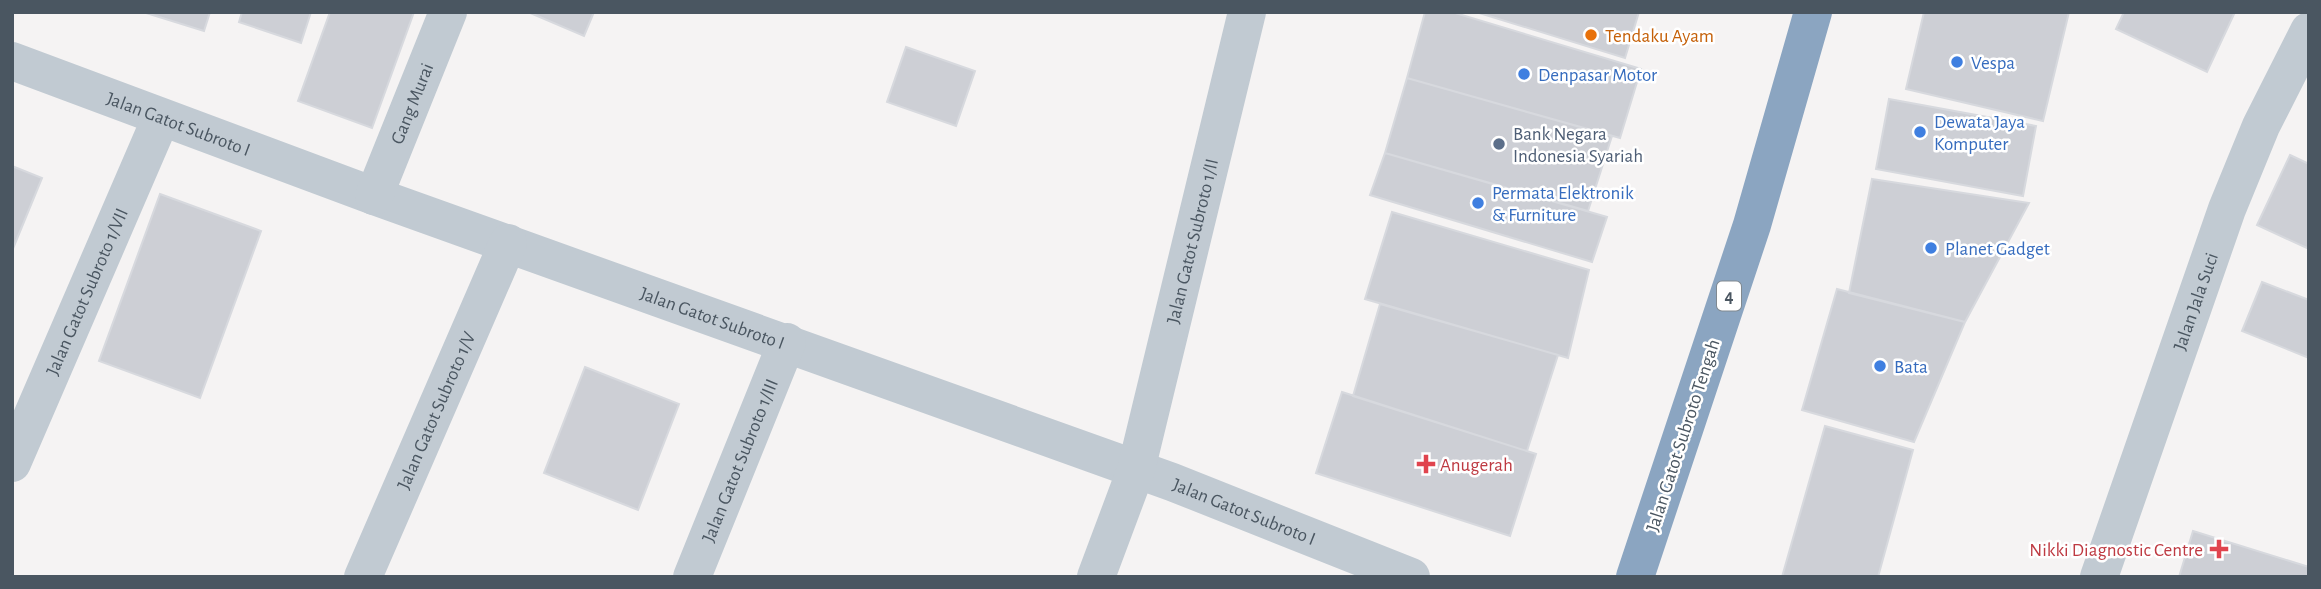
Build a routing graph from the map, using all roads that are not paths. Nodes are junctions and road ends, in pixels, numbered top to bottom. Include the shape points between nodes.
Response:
1 (448, 12) edge
2 (1247, 12) edge
3 (1814, 12) edge
4 (2309, 31) edge
5 (12, 61) edge
6 (161, 118) junction
7 (374, 196) junction
8 (508, 243) junction
9 (787, 342) junction
10 (12, 463) edge
11 (1136, 470) junction
12 (363, 577) edge
13 (692, 577) edge
14 (1096, 577) edge
15 (1411, 577) edge
16 (1635, 577) edge
17 (2099, 577) edge

1 - 7 street, Gang Murai
2 - 11 street, Jalan Gatot Subroto 1/II
3 - 16 highway, Jalan Gatot Subroto Tengah / 4 via 1752,225
4 - 17 street, Jalan Jala Suci via 2261,126 2227,209
5 - 6 street, Jalan Gatot Subroto I
6 - 7 street, Jalan Gatot Subroto I
6 - 10 street, Jalan Gatot Subroto 1/VII
7 - 8 street, Jalan Gatot Subroto I
8 - 9 street, Jalan Gatot Subroto I
8 - 12 street, Jalan Gatot Subroto 1/V
9 - 11 street, Jalan Gatot Subroto I
9 - 13 street, Jalan Gatot Subroto 1/III
11 - 14 street, Jalan Gatot Subroto 1/II
11 - 15 street, Jalan Gatot Subroto I

